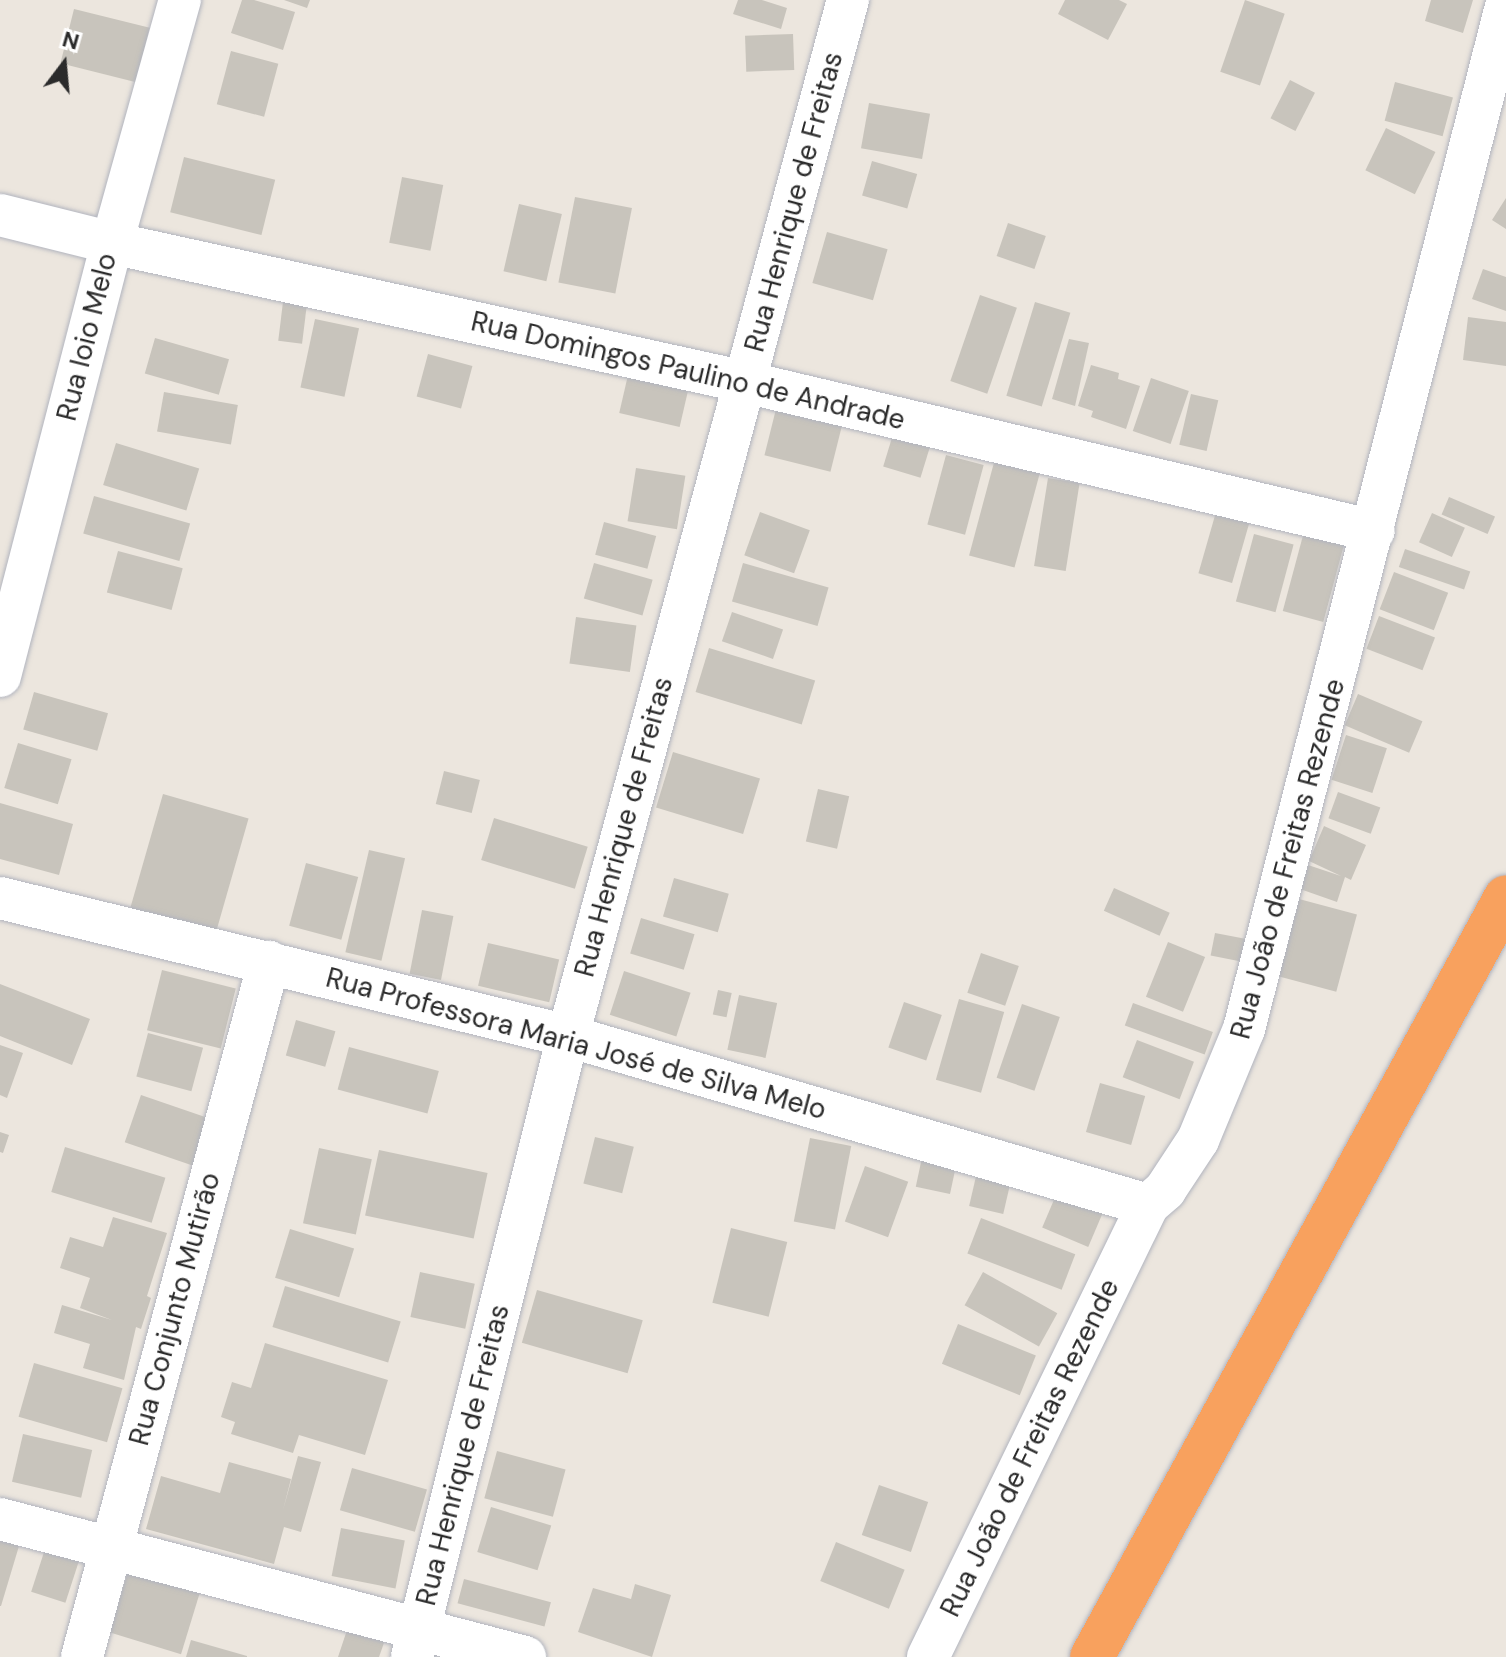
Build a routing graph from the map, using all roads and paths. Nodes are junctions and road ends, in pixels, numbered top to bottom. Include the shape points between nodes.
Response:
1 (180, 0) edge
2 (848, 0) edge
3 (1506, 6) edge
4 (0, 215) edge
5 (112, 243) junction
6 (745, 382) junction
7 (1374, 531) junction
8 (0, 676) edge
9 (1506, 897) edge
10 (0, 898) edge
11 (269, 962) junction
12 (568, 1036) junction
13 (1148, 1205) junction
14 (0, 1519) edge
15 (110, 1548) junction
16 (416, 1642) edge
17 (82, 1657) edge
18 (525, 1657) edge
19 (928, 1657) edge
20 (1092, 1657) edge

1 - 5 street, Rua Ioio Melo
2 - 6 street, Rua Henrique de Freitas
3 - 7 street, Rua João de Freitas Rezende
4 - 5 street, Rua Domingos Paulino de Andrade
5 - 6 street, Rua Domingos Paulino de Andrade
5 - 8 street, Rua Ioio Melo
6 - 7 street, Rua Domingos Paulino de Andrade
6 - 12 street, Rua Henrique de Freitas
7 - 13 street, Rua João de Freitas Rezende via 1244,1029 1198,1140 1165,1190
9 - 20 highway
10 - 11 street, Rua Professora Maria José de Silva Melo
11 - 12 street, Rua Professora Maria José de Silva Melo
11 - 15 street, Rua Conjunto Mutirão
12 - 13 street, Rua Professora Maria José de Silva Melo
12 - 16 street, Rua Henrique de Freitas
13 - 19 street, Rua João de Freitas Rezende
14 - 15 street
15 - 16 street
15 - 17 street, Rua Conjunto Mutirão
16 - 18 street

